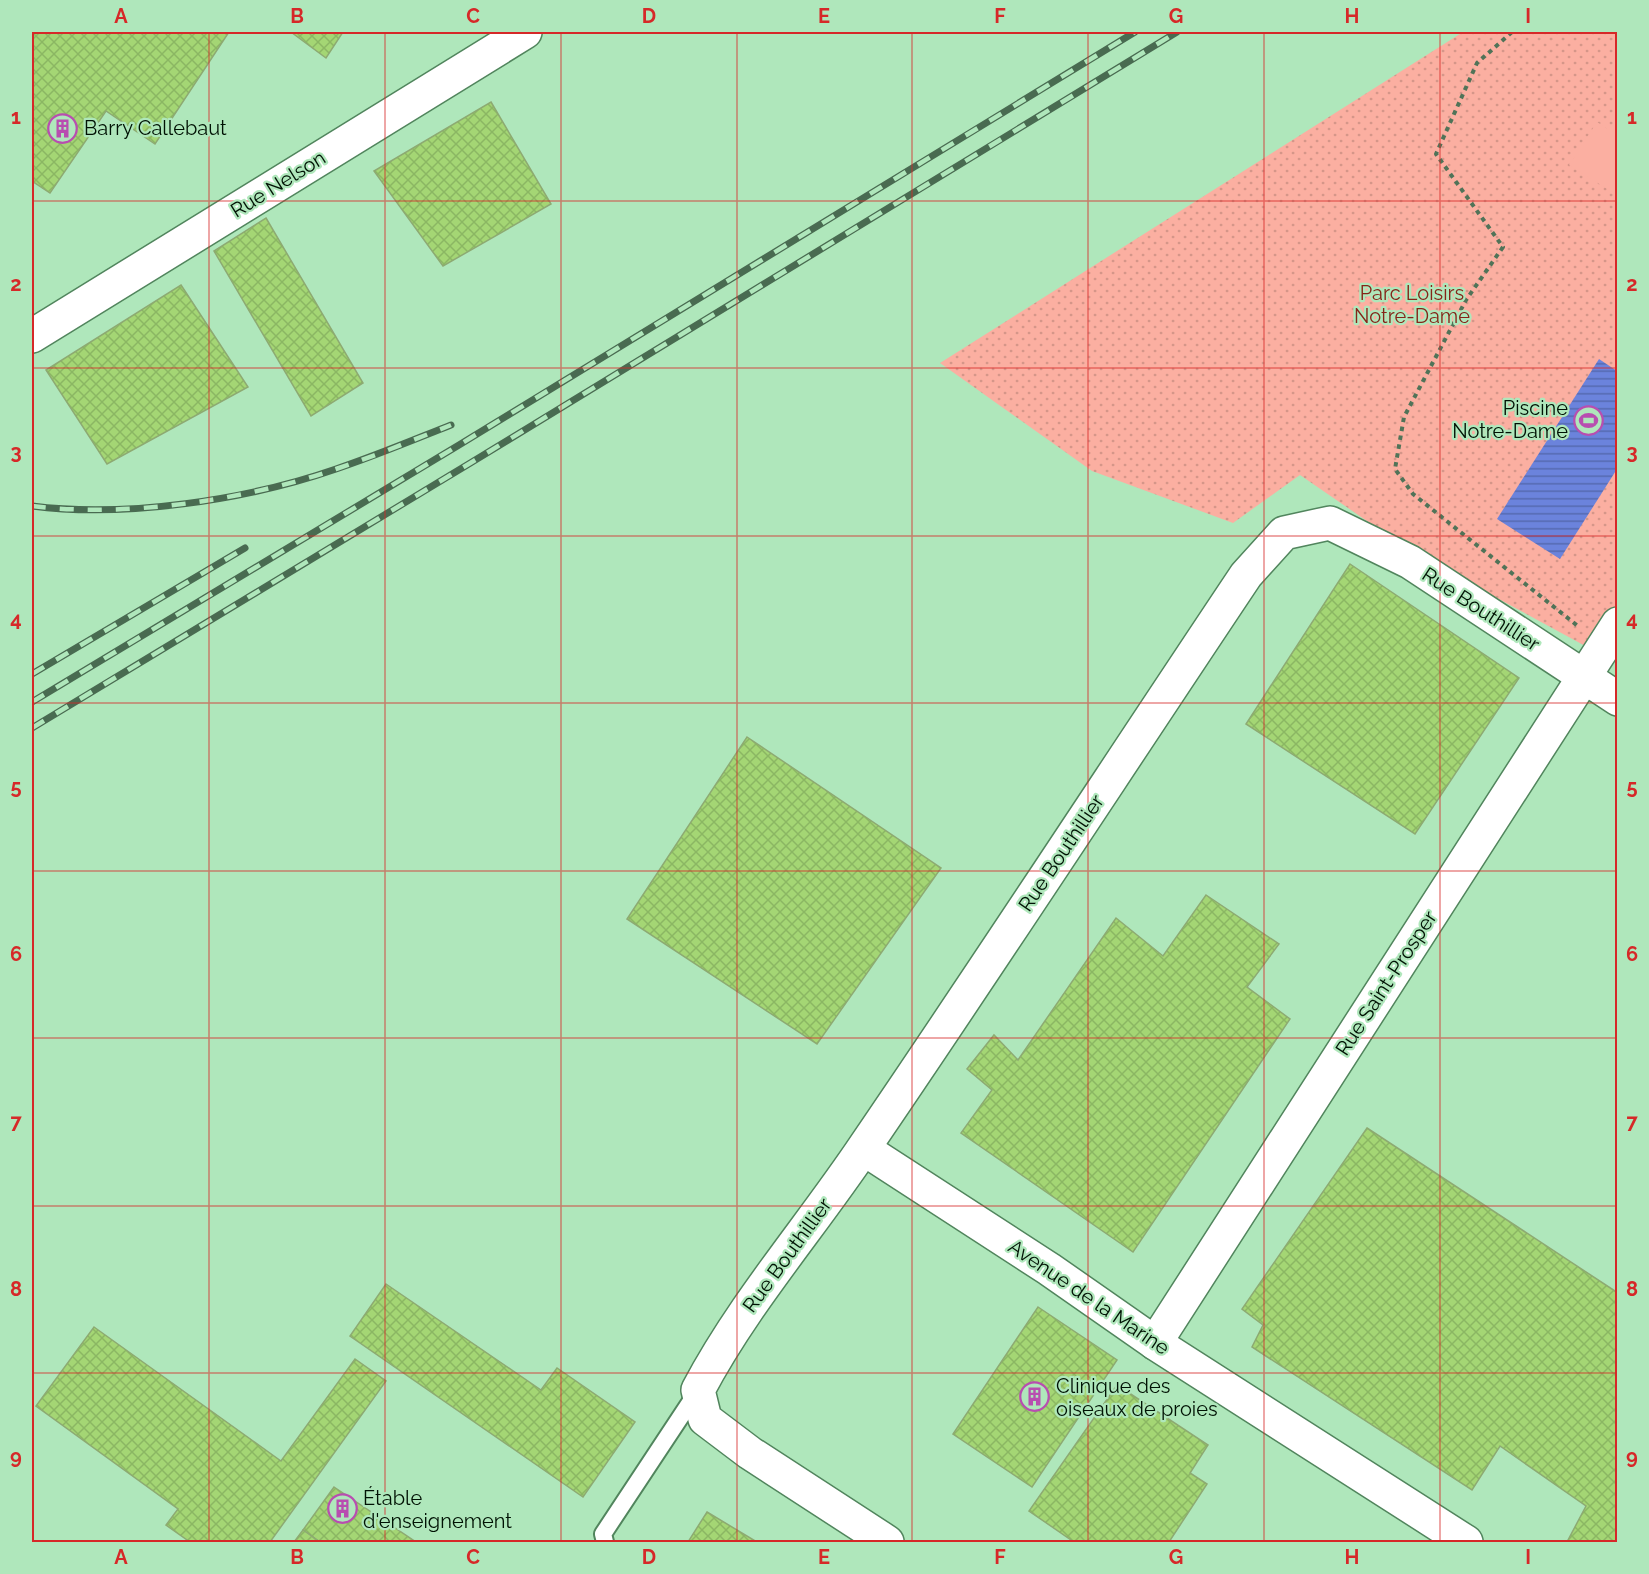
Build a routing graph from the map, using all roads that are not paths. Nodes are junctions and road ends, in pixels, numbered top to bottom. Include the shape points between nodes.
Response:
1 (525, 32) edge
2 (32, 336) edge
3 (1610, 635) edge
4 (1583, 676) junction
5 (1617, 699) edge
6 (864, 1149) junction
7 (1155, 1344) junction
8 (698, 1390) junction
9 (605, 1542) edge
10 (886, 1542) edge
11 (1466, 1542) edge

1 - 2 street, Rue Nelson
3 - 4 street, Rue Saint-Prosper
4 - 5 street, Rue Bouthillier
4 - 6 street, Rue Bouthillier via 1410,562 1330,523 1284,533 1246,575
4 - 7 street, Rue Saint-Prosper
6 - 7 street, Avenue de la Marine via 1049,1269
6 - 8 street, Rue Bouthillier via 787,1253 717,1355
7 - 11 street, Avenue de la Marine
8 - 9 lane via 603,1534
8 - 10 street via 705,1419

